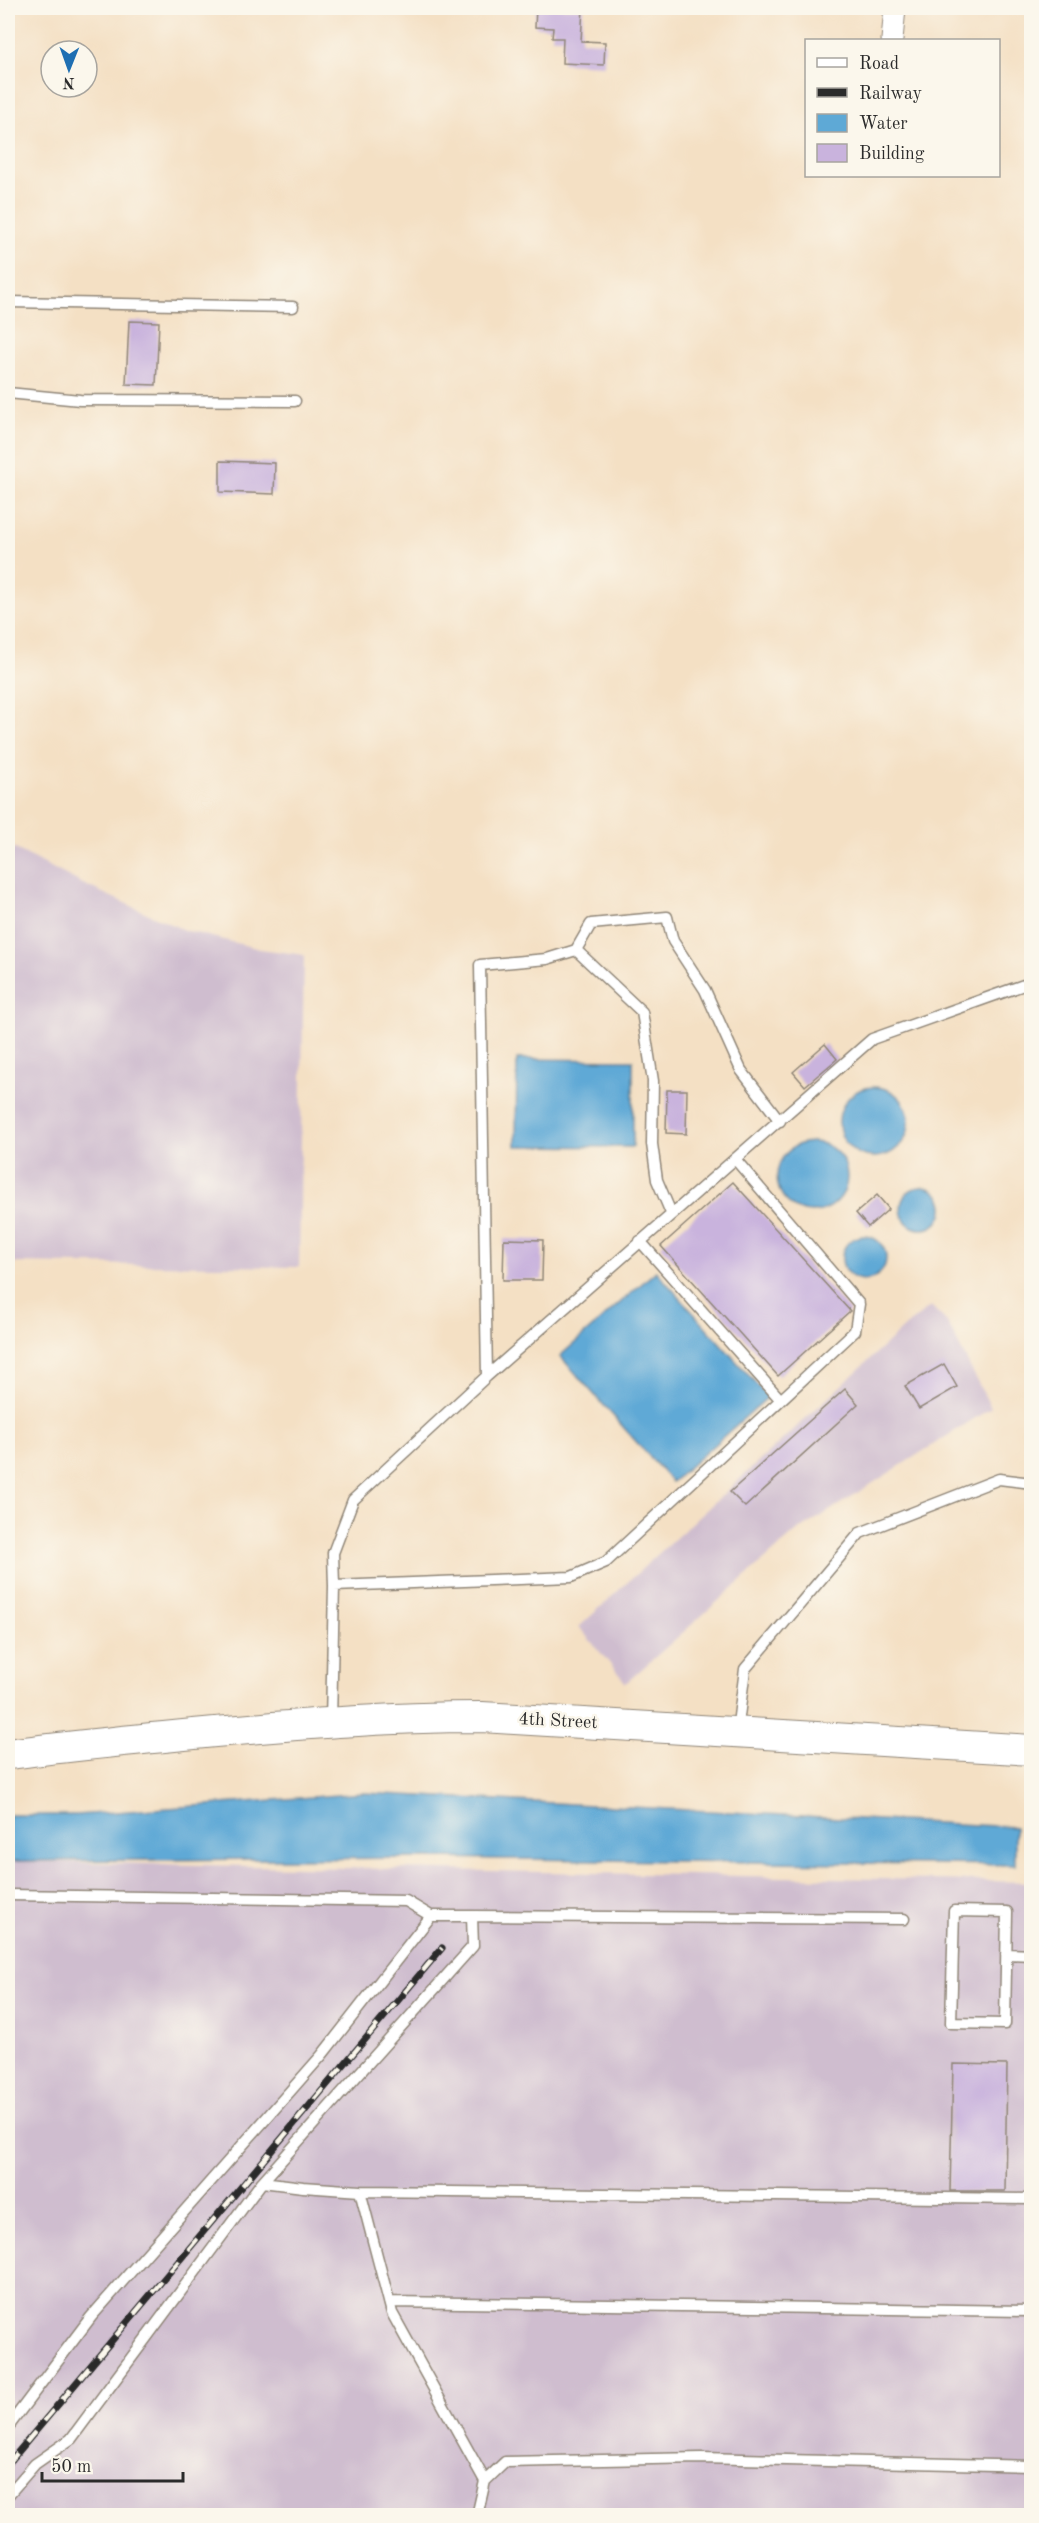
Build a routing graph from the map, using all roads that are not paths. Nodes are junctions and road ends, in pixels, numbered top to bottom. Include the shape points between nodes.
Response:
1 (895, 8) edge
2 (892, 39) edge
3 (8, 302) edge
4 (293, 307) dead end
5 (8, 393) edge
6 (295, 401) dead end
7 (576, 950) junction
8 (1032, 982) edge
9 (780, 1121) junction
10 (735, 1160) junction
11 (671, 1213) junction
12 (640, 1241) junction
13 (487, 1376) junction
14 (780, 1399) junction
15 (1032, 1483) edge
16 (334, 1586) junction
17 (331, 1721) junction
18 (737, 1732) junction
19 (16, 1747) edge
20 (1032, 1750) edge
21 (8, 1895) edge
22 (431, 1916) junction
23 (472, 1916) junction
24 (904, 1919) dead end
25 (1006, 1954) junction
26 (1032, 1955) edge
27 (262, 2182) junction
28 (360, 2191) junction
29 (1032, 2199) edge
30 (389, 2302) junction
31 (1032, 2311) edge
32 (8, 2427) edge
33 (1032, 2466) edge
34 (485, 2481) junction
35 (8, 2495) edge
36 (477, 2516) edge

1 - 2 street
3 - 4 lane
5 - 6 lane via 80,400
7 - 9 lane via 591,924 667,917 673,941 705,990 741,1070
7 - 11 lane via 642,1012 653,1082 652,1144 657,1180
7 - 13 lane via 547,959 480,965
8 - 9 lane via 872,1039
9 - 10 lane
10 - 11 lane
10 - 14 lane via 859,1304 855,1331
11 - 12 lane
12 - 13 lane
12 - 14 lane
13 - 16 lane via 353,1500 333,1553
14 - 16 lane via 606,1562 571,1577
15 - 18 lane via 999,1479 860,1533 745,1669
16 - 17 lane
17 - 18 street, 4th Street via 482,1717
17 - 19 street, 4th Street
18 - 20 street, 4th Street
21 - 22 lane via 406,1901
22 - 23 lane
22 - 32 lane via 322,2055 91,2317
23 - 24 lane
23 - 27 lane via 473,1946
25 - 25 lane via 1007,1911 954,1911 951,2023 1005,2024
25 - 26 lane
27 - 28 lane
27 - 35 lane via 71,2439 35,2464
28 - 29 lane
28 - 30 lane
30 - 31 lane
30 - 34 lane
33 - 34 lane via 701,2458 505,2463
34 - 36 lane

